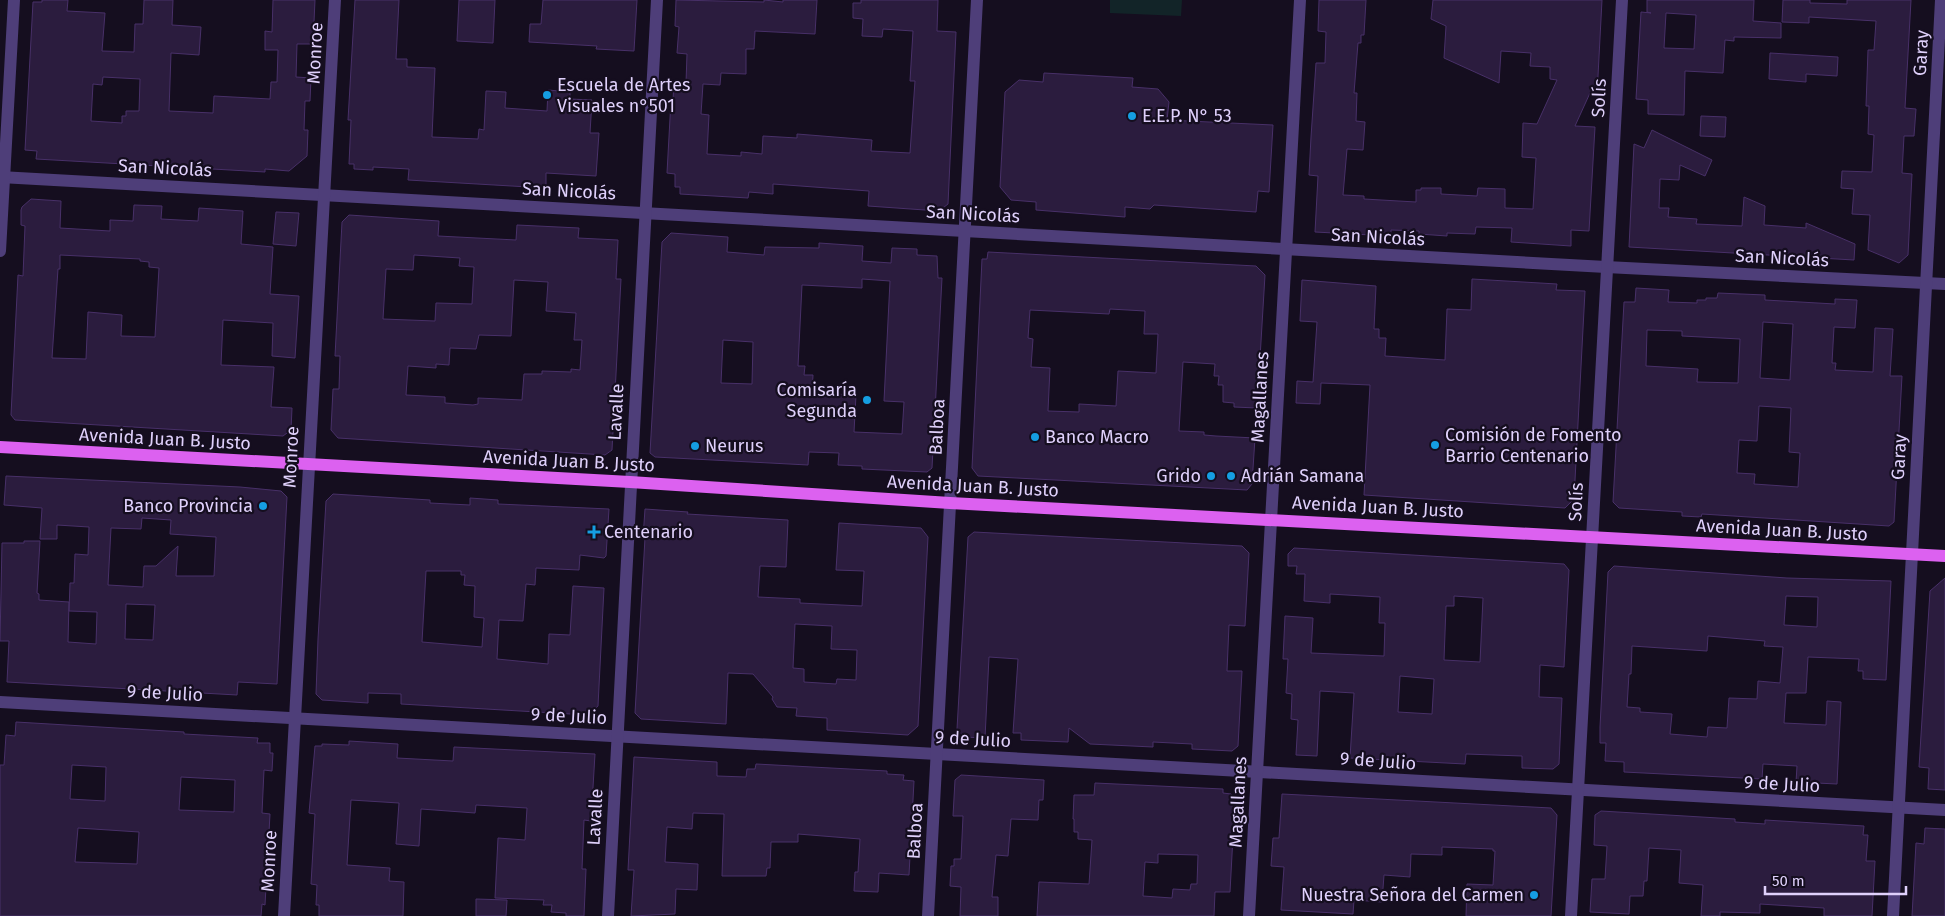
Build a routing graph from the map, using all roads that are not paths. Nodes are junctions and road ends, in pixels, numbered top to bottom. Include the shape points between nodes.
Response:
1 (14, 0) edge
2 (335, 0) edge
3 (657, 0) edge
4 (977, 0) edge
5 (1300, 0) edge
6 (1622, 0) edge
7 (1941, 0) edge
8 (2, 177) edge
9 (324, 195) junction
10 (645, 213) junction
11 (965, 231) junction
12 (1286, 249) junction
13 (0, 251) edge
14 (1606, 267) junction
15 (1926, 283) junction
16 (1945, 284) edge
17 (0, 447) edge
18 (308, 464) junction
19 (630, 482) junction
20 (950, 503) junction
21 (1271, 518) junction
22 (1592, 538) junction
23 (1912, 554) junction
24 (1945, 556) edge
25 (0, 702) edge
26 (294, 718) junction
27 (617, 736) junction
28 (937, 754) junction
29 (1257, 771) junction
30 (1578, 791) junction
31 (1900, 808) junction
32 (1945, 810) edge
33 (284, 916) edge
34 (608, 916) edge
35 (928, 916) edge
36 (1249, 916) edge
37 (1571, 916) edge
38 (1893, 916) edge

1 - 8 street
2 - 9 street, Monroe
3 - 10 street, Lavalle
4 - 11 street, Balboa
5 - 12 street, Magallanes
6 - 14 street, Solís
7 - 15 street, Garay
8 - 9 street, San Nicolás
8 - 13 street
9 - 10 street, San Nicolás
9 - 18 street, Monroe
10 - 11 street, San Nicolás
10 - 19 street, Lavalle
11 - 12 street, San Nicolás
11 - 20 street, Balboa
12 - 14 street, San Nicolás
12 - 21 street, Magallanes
14 - 15 street, San Nicolás
14 - 22 street, Solís
15 - 16 street, San Nicolás
15 - 23 street, Garay
17 - 18 main road, Avenida Juan B. Justo
18 - 19 main road, Avenida Juan B. Justo
18 - 26 street, Monroe
19 - 20 main road, Avenida Juan B. Justo
19 - 27 street, Lavalle
20 - 21 main road, Avenida Juan B. Justo
20 - 28 street, Balboa
21 - 22 main road, Avenida Juan B. Justo
21 - 29 street, Magallanes
22 - 23 main road, Avenida Juan B. Justo
22 - 30 street, Solís
23 - 24 main road, Avenida Juan B. Justo
23 - 31 street, Garay
25 - 26 street, 9 de Julio
26 - 27 street, 9 de Julio
26 - 33 street, Monroe
27 - 28 street, 9 de Julio
27 - 34 street, Lavalle
28 - 29 street, 9 de Julio
28 - 35 street, Balboa
29 - 30 street, 9 de Julio
29 - 36 street, Magallanes
30 - 31 street, 9 de Julio
30 - 37 street, Solís
31 - 32 street, 9 de Julio
31 - 38 street, Garay

